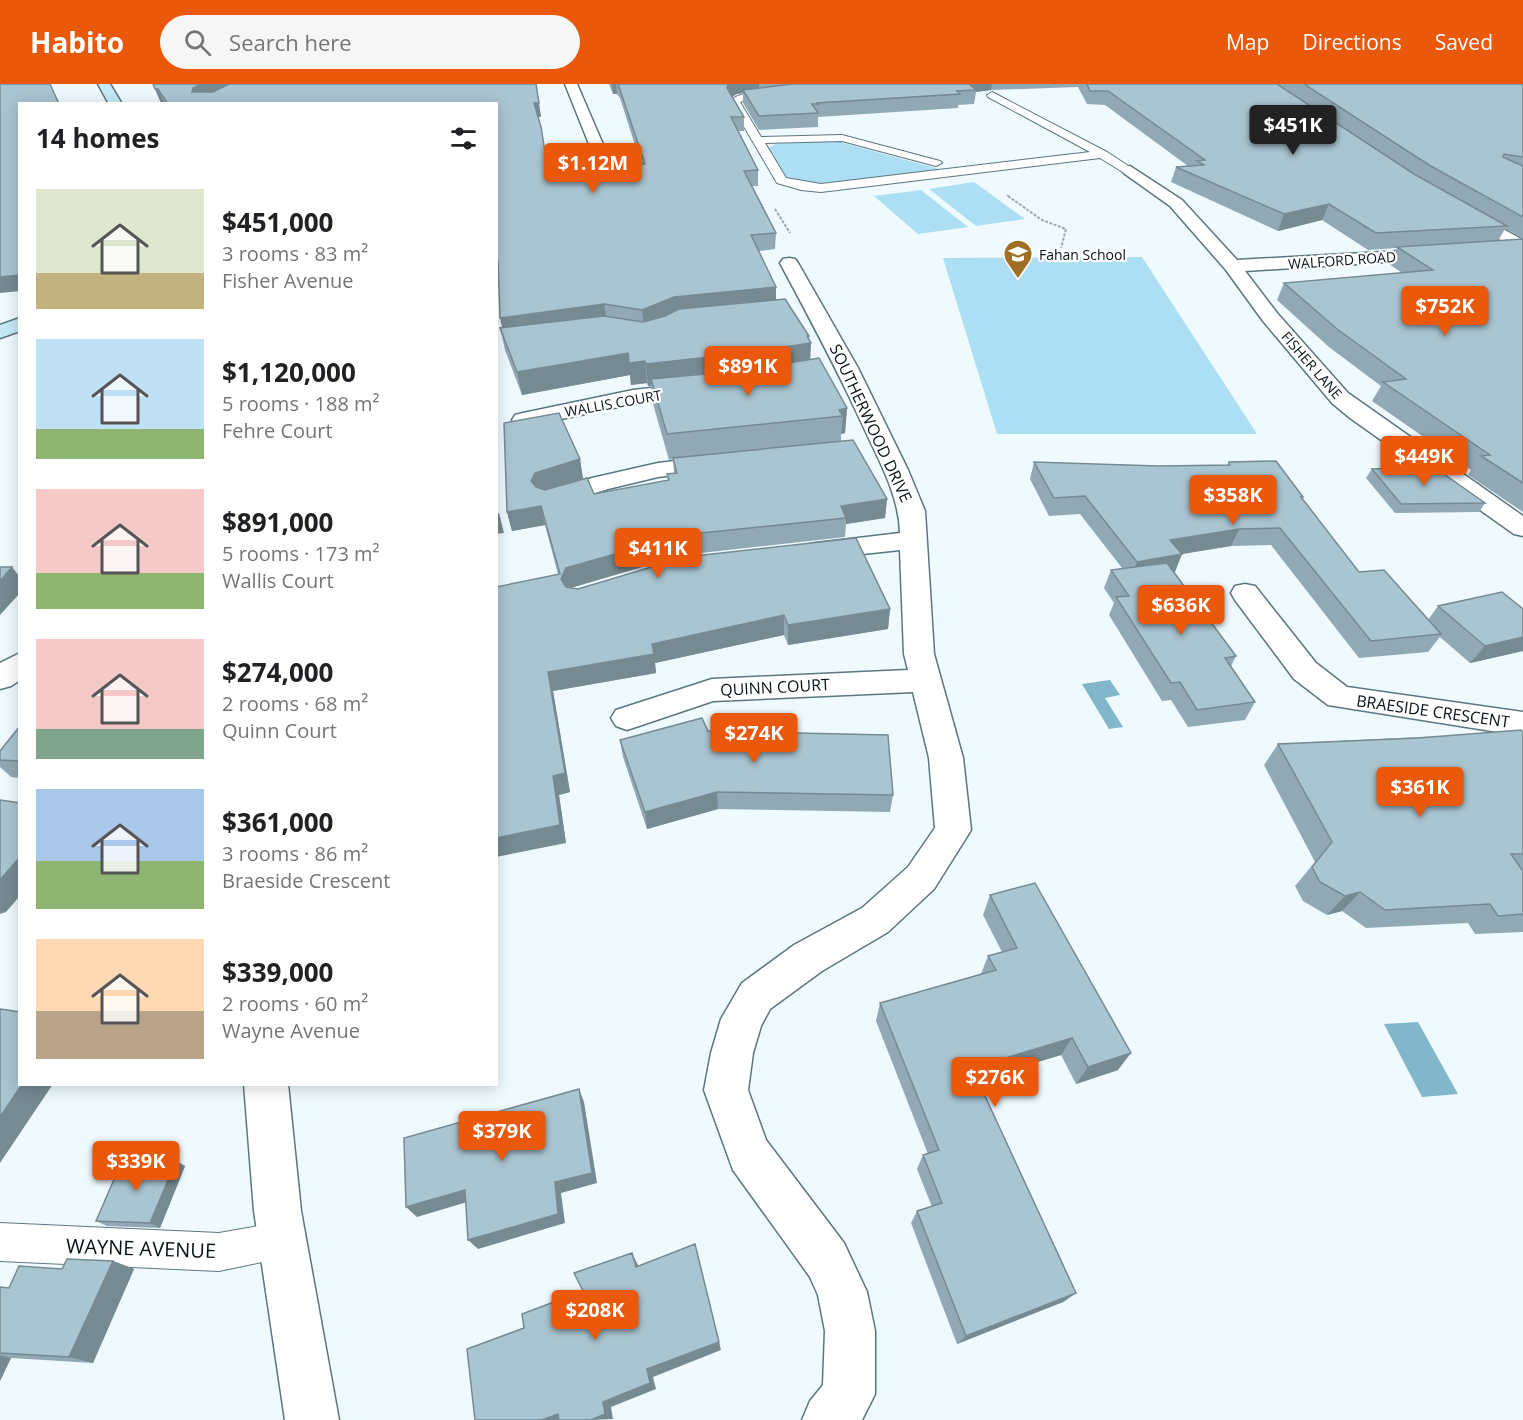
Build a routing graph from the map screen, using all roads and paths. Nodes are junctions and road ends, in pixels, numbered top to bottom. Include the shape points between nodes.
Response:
1 (104, 84) edge
2 (571, 84) edge
3 (821, 84) edge
4 (1002, 87) dead end
5 (115, 102) edge
6 (1074, 138) junction
7 (758, 140) junction
8 (1053, 140) dead end
9 (926, 149) dead end
10 (1103, 154) junction
11 (588, 162) dead end
12 (936, 163) junction
13 (1000, 167) junction
14 (1130, 171) joint
15 (957, 172) junction
16 (771, 201) dead end
17 (1444, 202) edge
18 (1061, 248) dead end
19 (1523, 248) edge
20 (791, 250) joint
21 (1488, 251) edge
22 (1453, 253) edge
23 (1232, 266) junction
24 (18, 325) edge
25 (0, 332) edge
26 (715, 388) edge
27 (523, 420) edge
28 (741, 461) edge
29 (550, 499) edge
30 (1523, 528) edge
31 (913, 540) junction
32 (787, 554) edge
33 (1245, 593) dead end
34 (18, 665) edge
35 (0, 678) edge
36 (926, 680) junction
37 (627, 718) dead end
38 (1523, 724) edge
39 (266, 1086) edge
40 (281, 1240) junction
41 (0, 1242) edge
42 (312, 1420) edge
43 (829, 1420) edge

1 - 5 street
2 - 11 street via 598,149
3 - 7 lane via 799,92 734,101
4 - 6 lane via 1007,91 992,95
6 - 8 lane
6 - 10 lane
7 - 12 lane via 842,138
7 - 15 lane via 781,180 801,186 821,188
9 - 12 lane
10 - 13 lane
10 - 14 lane
12 - 15 lane
13 - 15 lane
13 - 18 path via 1004,175 999,187 1004,193 1031,213 1065,229
14 - 23 street, FISHER LANE via 1176,203
16 - 20 path
17 - 19 street
19 - 21 street
20 - 31 street, SOUTHERWOOD DRIVE via 803,310 836,369 872,448 912,511
22 - 23 street, WALFORD ROAD
23 - 30 street, FISHER LANE via 1340,398
24 - 25 street
26 - 27 street, WALLIS COURT via 633,397
28 - 29 street via 658,470
31 - 32 street
31 - 36 street, SOUTHERWOOD DRIVE via 919,654
33 - 38 street, BRAESIDE CRESCENT via 1305,671 1339,697
34 - 35 street
36 - 37 street, QUINN COURT via 712,690
36 - 43 street, SOUTHERWOOD DRIVE via 946,758 953,830 921,878 875,920 808,958 756,996 742,1019 726,1090 749,1154 827,1260 842,1292 850,1331 849,1394
39 - 40 street
40 - 41 lane, WAYNE AVENUE via 219,1252
40 - 42 street

